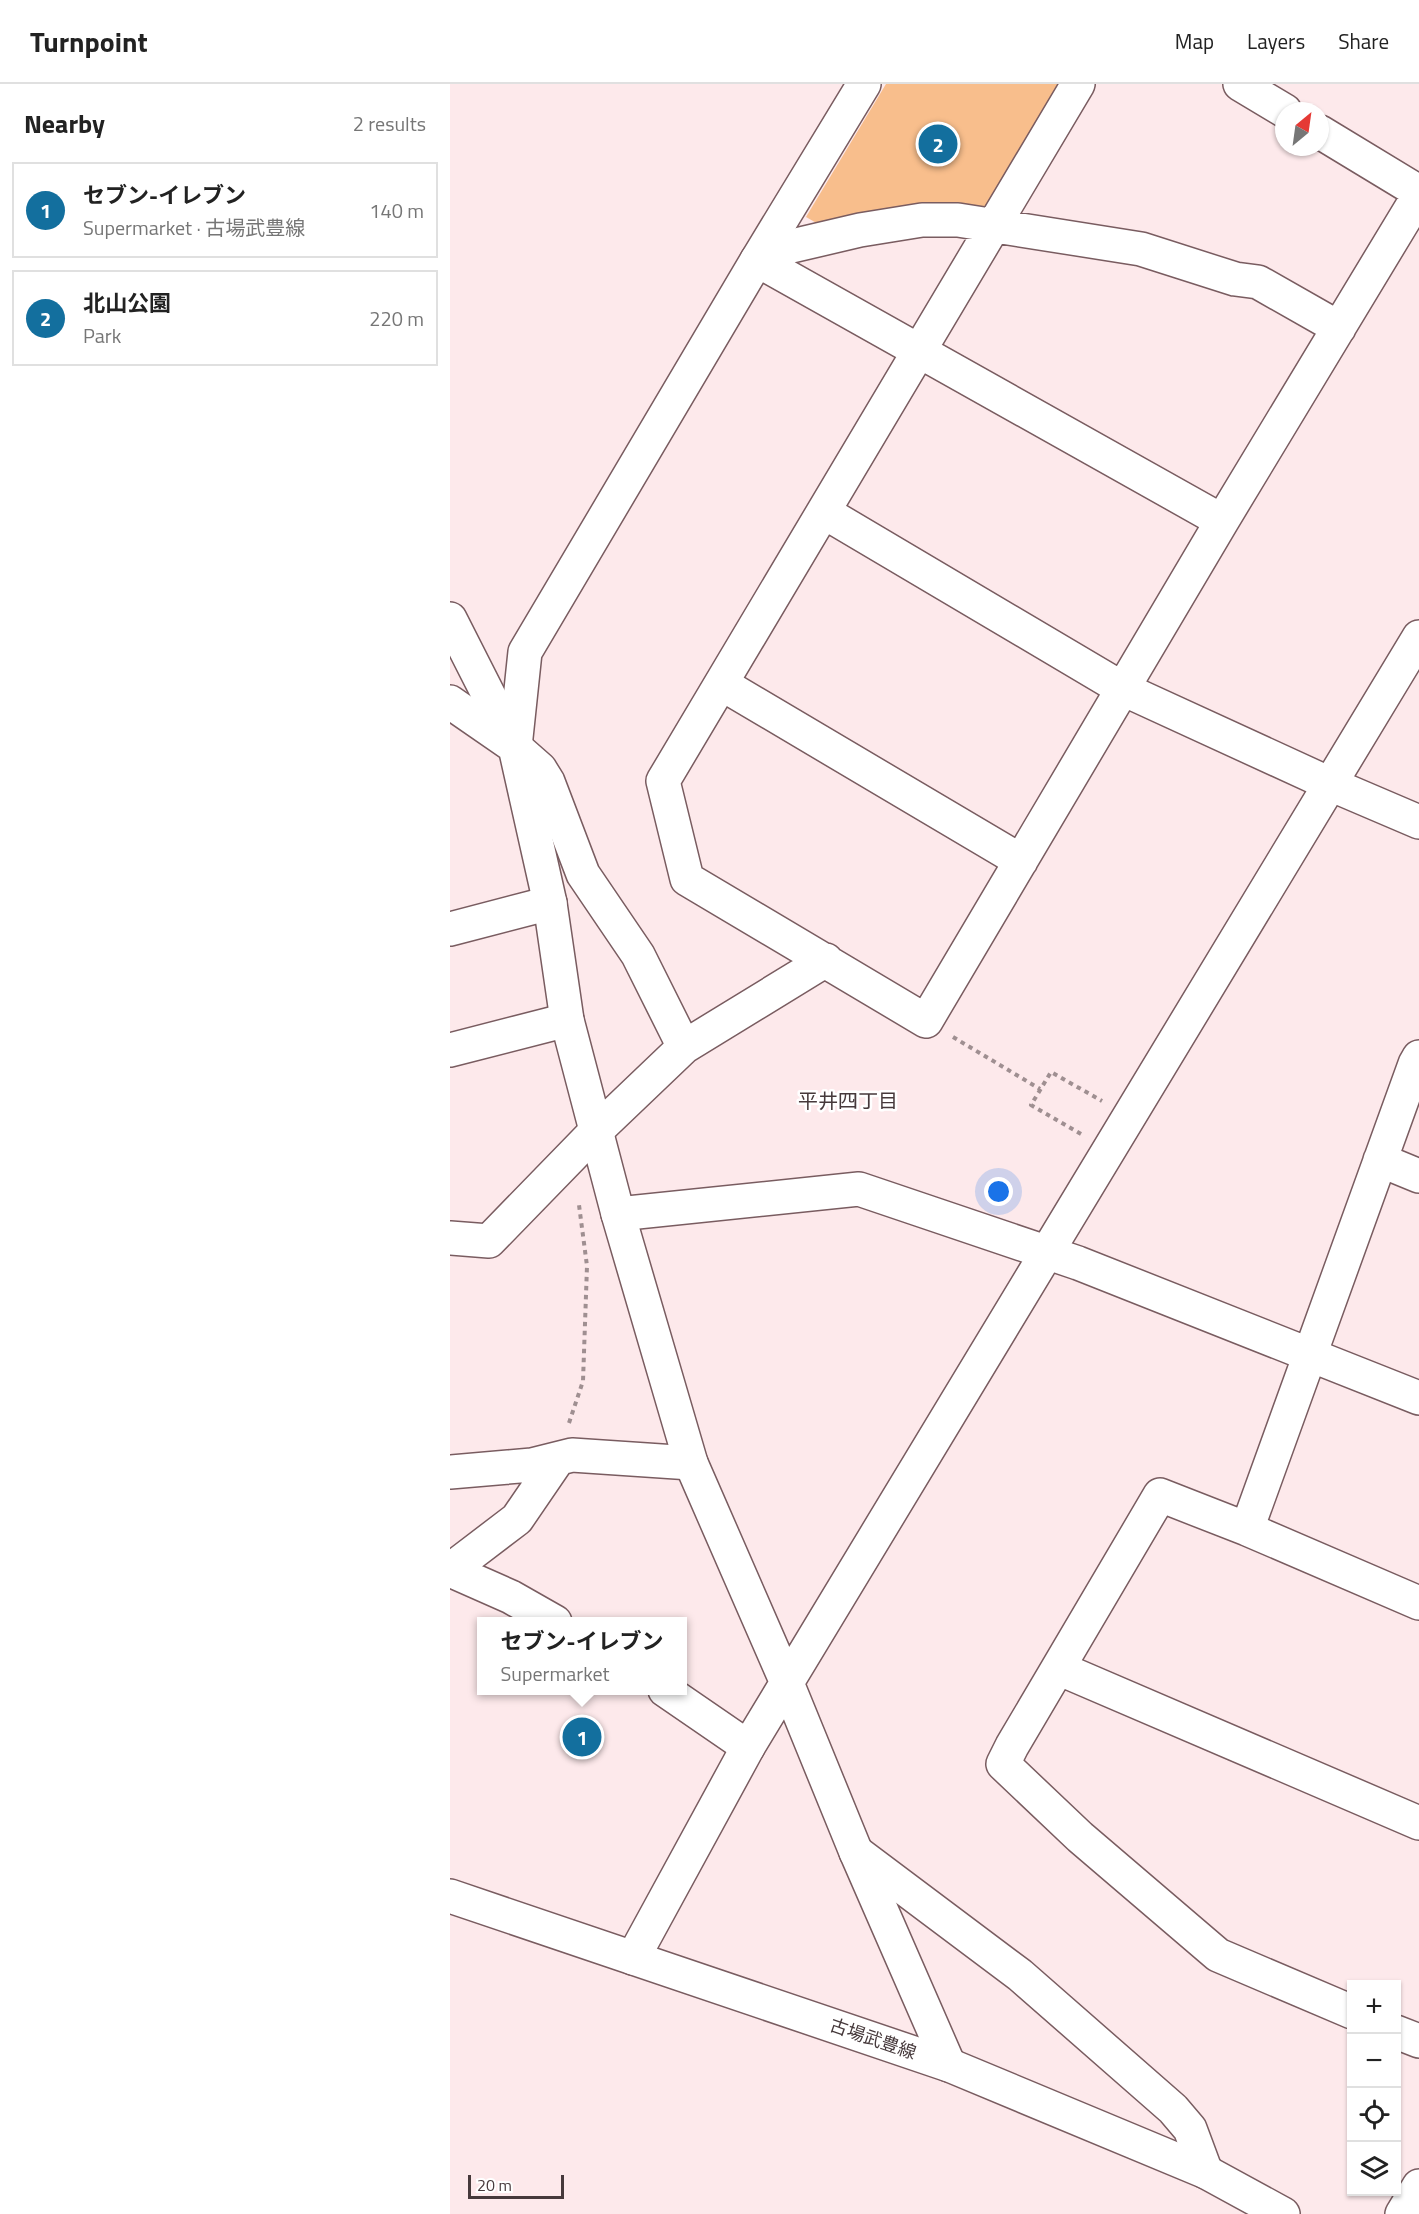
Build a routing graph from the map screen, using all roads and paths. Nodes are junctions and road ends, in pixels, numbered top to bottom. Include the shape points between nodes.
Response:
1 (864, 84) edge
2 (1078, 84) edge
3 (1240, 84) edge
4 (1275, 105) edge
5 (1329, 138) edge
6 (1419, 194) edge
7 (993, 225) junction
8 (757, 260) junction
9 (1339, 328) junction
10 (920, 350) junction
11 (824, 512) junction
12 (1222, 521) junction
13 (450, 619) edge
14 (1419, 637) edge
15 (722, 684) junction
16 (1123, 689) junction
17 (450, 702) edge
18 (515, 747) junction
19 (1330, 784) junction
20 (1419, 822) edge
21 (1021, 861) junction
22 (550, 903) junction
23 (450, 929) edge
24 (826, 960) junction
25 (567, 1020) junction
26 (926, 1021) junction
27 (684, 1047) junction
28 (450, 1050) edge
29 (1419, 1057) edge
30 (1040, 1089) junction
31 (1102, 1101) dead end
32 (596, 1131) junction
33 (1082, 1135) dead end
34 (573, 1154) junction
35 (1380, 1160) junction
36 (1419, 1176) edge
37 (618, 1214) junction
38 (450, 1238) edge
39 (1047, 1252) junction
40 (1309, 1355) junction
41 (1419, 1398) edge
42 (558, 1459) junction
43 (691, 1463) junction
44 (450, 1472) edge
45 (1247, 1529) junction
46 (450, 1570) edge
47 (1419, 1603) edge
48 (546, 1617) edge
49 (1058, 1668) junction
50 (787, 1683) junction
51 (672, 1695) edge
52 (748, 1747) junction
53 (1419, 1823) edge
54 (856, 1852) junction
55 (450, 1896) edge
56 (633, 1958) junction
57 (1347, 2010) edge
58 (1401, 2034) edge
59 (1419, 2041) edge
60 (949, 2065) junction
61 (1206, 2172) junction
62 (1419, 2186) edge
63 (1283, 2214) edge
64 (1402, 2214) edge

1 - 8 street
2 - 7 street
3 - 4 street
5 - 6 street
6 - 9 street
7 - 8 street via 958,219 922,220 779,249
7 - 9 street via 1142,249 1235,279 1258,282
7 - 10 street
8 - 10 street
8 - 18 street via 525,652
9 - 12 street
10 - 11 street
10 - 12 street
11 - 15 street
11 - 16 street
12 - 16 street
13 - 18 street
14 - 19 street
15 - 21 street
15 - 24 street via 663,781 687,879
16 - 19 street
16 - 21 street
17 - 18 street
18 - 22 street
18 - 27 street via 540,769 548,782 583,874 638,955
19 - 20 street
19 - 39 street
21 - 26 street
22 - 23 street
22 - 25 street
24 - 26 street
24 - 27 street
25 - 28 street
25 - 32 street
26 - 30 path
27 - 32 street
29 - 35 street
30 - 31 path via 1051,1072
30 - 33 path via 1031,1105
32 - 34 street
32 - 37 street
34 - 38 street via 489,1241
34 - 42 path via 586,1266 582,1381
35 - 36 street
35 - 40 street
37 - 39 street via 858,1189
37 - 43 street
39 - 40 street
39 - 50 street
40 - 41 street
40 - 45 street
42 - 43 street via 572,1455
42 - 44 street
42 - 46 street via 517,1519
43 - 50 street
45 - 47 street
45 - 49 street via 1160,1495
46 - 48 street
49 - 53 street
49 - 57 street via 1003,1764 1080,1837 1218,1955
50 - 52 street
50 - 54 street
51 - 52 street
52 - 56 street
54 - 60 street
54 - 61 street via 1020,1975 1173,2109 1190,2129
55 - 56 street, 古場武豊線
56 - 60 street, 古場武豊線
58 - 59 street
60 - 61 street, 古場武豊線
61 - 63 street, 古場武豊線
62 - 64 street

